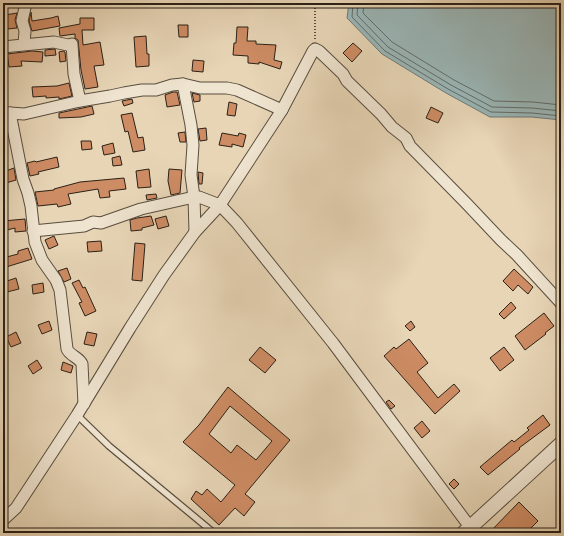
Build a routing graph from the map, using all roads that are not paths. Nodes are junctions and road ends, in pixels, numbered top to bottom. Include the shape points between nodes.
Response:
1 (26, 3) edge
2 (24, 44) junction
3 (3, 46) edge
4 (183, 84) junction
5 (80, 101) junction
6 (282, 110) junction
7 (7, 114) edge
8 (194, 197) junction
9 (220, 205) junction
10 (33, 231) junction
11 (195, 232) junction
12 (561, 303) edge
13 (84, 404) junction
14 (77, 415) junction
15 (561, 444) edge
16 (3, 520) edge
17 (467, 530) edge
18 (214, 533) edge

1 - 2 street via 22,21 25,31
2 - 3 street
2 - 5 street via 72,44 74,74
4 - 5 street
4 - 6 street via 200,88 237,90
4 - 8 street via 193,145 191,175
5 - 7 street via 24,114
6 - 9 street
6 - 12 street via 313,51 319,51 392,127 406,138
7 - 10 street via 31,206
8 - 9 street
8 - 10 street via 141,209 101,223
8 - 11 street
9 - 11 street
9 - 17 street via 334,343
10 - 13 street via 42,260 60,290 67,349 69,354 81,361
11 - 13 street via 164,275
13 - 14 street
14 - 16 street via 16,508
14 - 18 lane via 109,446
15 - 17 street

